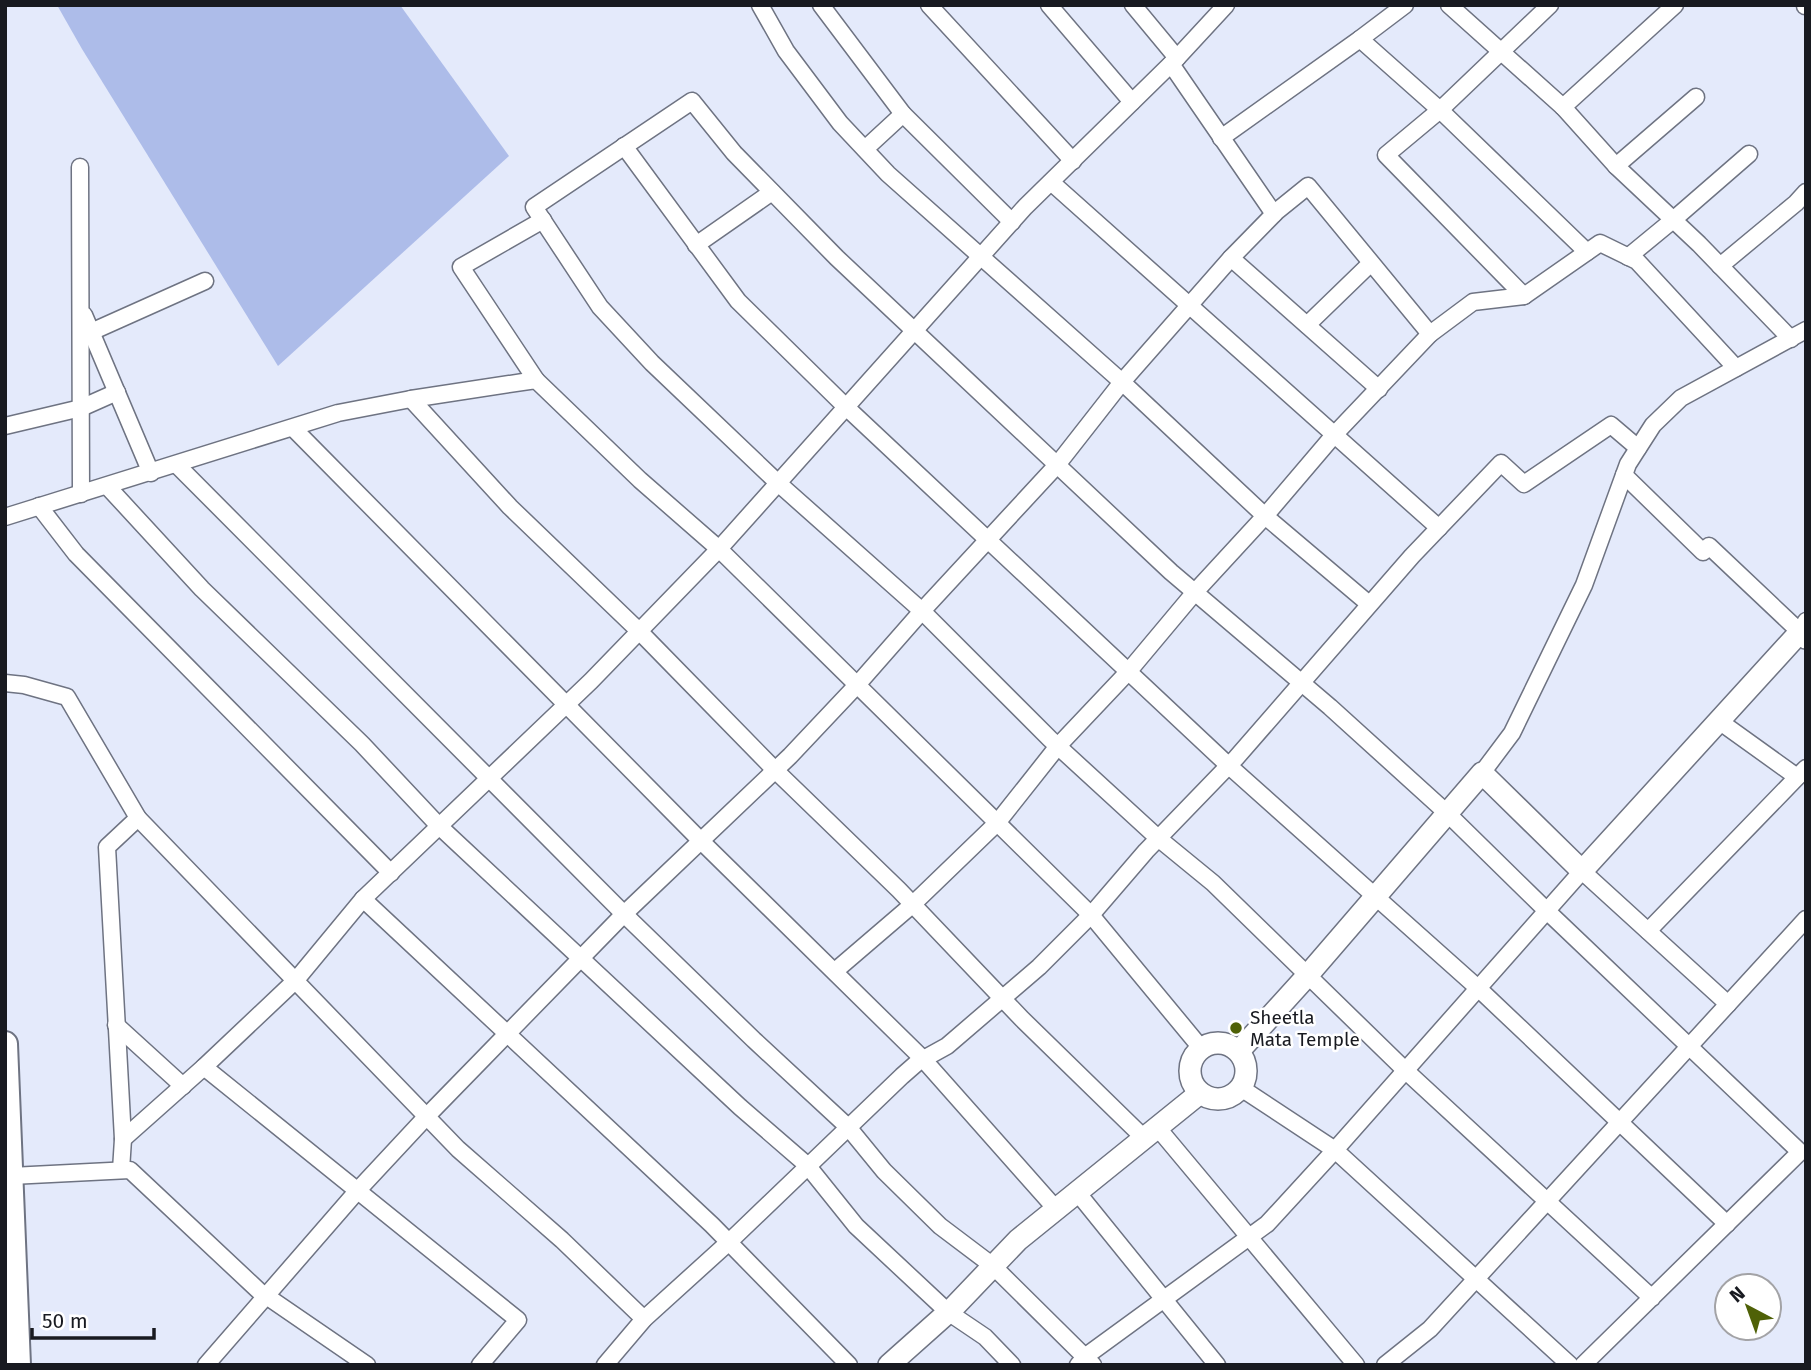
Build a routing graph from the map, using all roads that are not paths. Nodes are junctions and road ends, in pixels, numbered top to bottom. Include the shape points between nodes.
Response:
1 (760, 5) edge
2 (821, 5) edge
3 (929, 5) edge
4 (1049, 5) edge
5 (1133, 5) edge
6 (1226, 5) edge
7 (1405, 5) edge
8 (1449, 5) edge
9 (1550, 5) edge
10 (1675, 5) edge
11 (1360, 39) junction
12 (1501, 52) junction
13 (1174, 61) junction
14 (1696, 97) dead end
15 (1132, 102) junction
16 (1563, 107) junction
17 (1440, 110) junction
18 (903, 114) junction
19 (1221, 138) junction
20 (624, 146) junction
21 (865, 149) junction
22 (1749, 154) dead end
23 (1073, 161) junction
24 (1616, 166) junction
25 (80, 167) dead end
26 (1051, 182) junction
27 (772, 192) junction
28 (1806, 192) edge
29 (1274, 214) junction
30 (543, 220) junction
31 (1673, 220) junction
32 (1012, 222) junction
33 (696, 245) junction
34 (1587, 252) junction
35 (980, 257) junction
36 (1628, 257) junction
37 (1231, 258) junction
38 (1371, 263) junction
39 (1720, 266) junction
40 (205, 281) dead end
41 (1524, 296) junction
42 (1190, 305) junction
43 (80, 307) junction
44 (1307, 325) junction
45 (915, 330) junction
46 (1806, 330) edge
47 (91, 332) junction
48 (1430, 334) junction
49 (1791, 339) junction
50 (1736, 368) junction
51 (536, 380) junction
52 (1122, 382) junction
53 (1379, 389) junction
54 (117, 393) junction
55 (411, 399) junction
56 (846, 407) junction
57 (81, 408) junction
58 (5, 426) edge
59 (293, 428) junction
60 (1334, 435) junction
61 (1638, 448) junction
62 (177, 465) junction
63 (1057, 465) junction
64 (151, 473) junction
65 (1624, 475) junction
66 (778, 483) junction
67 (108, 487) junction
68 (81, 494) junction
69 (38, 506) junction
70 (1265, 516) junction
71 (5, 517) edge
72 (1439, 528) junction
73 (987, 538) junction
74 (719, 549) junction
75 (1195, 592) junction
76 (1369, 604) junction
77 (922, 611) junction
78 (1804, 630) edge
79 (639, 632) junction
80 (1128, 672) junction
81 (1300, 682) junction
82 (5, 683) edge
83 (857, 685) junction
84 (566, 705) junction
85 (1719, 721) junction
86 (1058, 746) junction
87 (1228, 765) junction
88 (775, 770) junction
89 (1801, 772) edge
90 (1482, 773) junction
91 (489, 778) junction
92 (1448, 814) junction
93 (138, 818) junction
94 (997, 823) junction
95 (439, 826) junction
96 (1158, 838) junction
97 (701, 841) junction
98 (1582, 871) junction
99 (391, 873) junction
100 (1375, 898) junction
101 (363, 899) junction
102 (912, 905) junction
103 (1548, 912) junction
104 (624, 914) junction
105 (1091, 915) junction
106 (1806, 919) edge
107 (1648, 931) junction
108 (580, 960) junction
109 (835, 971) junction
110 (1307, 976) junction
111 (296, 980) junction
112 (1479, 989) junction
113 (1003, 998) junction
114 (1728, 1004) junction
115 (116, 1025) junction
116 (508, 1033) junction
117 (5, 1044) edge
118 (1689, 1046) junction
119 (1201, 1048) junction
120 (1239, 1051) junction
121 (923, 1059) junction
122 (204, 1067) junction
123 (1406, 1070) junction
124 (183, 1086) junction
125 (1241, 1088) junction
126 (1200, 1093) junction
127 (427, 1116) junction
128 (1619, 1122) junction
129 (848, 1127) junction
130 (1151, 1132) junction
131 (123, 1139) junction
132 (1335, 1150) junction
133 (1803, 1150) edge
134 (807, 1165) junction
135 (121, 1170) junction
136 (11, 1176) junction
137 (359, 1189) junction
138 (1077, 1192) junction
139 (1548, 1200) junction
140 (1056, 1209) junction
141 (1727, 1224) junction
142 (1248, 1237) junction
143 (729, 1242) junction
144 (993, 1266) junction
145 (1476, 1279) junction
146 (267, 1296) junction
147 (1164, 1298) junction
148 (1652, 1298) junction
149 (948, 1312) junction
150 (645, 1320) junction
151 (1086, 1362) edge
152 (18, 1365) edge
153 (206, 1365) edge
154 (368, 1365) edge
155 (480, 1365) edge
156 (605, 1365) edge
157 (849, 1365) edge
158 (889, 1365) edge
159 (1012, 1365) edge
160 (1217, 1365) edge
161 (1356, 1365) edge
162 (1384, 1365) edge
163 (1570, 1365) edge
164 (1583, 1365) edge

1 - 21 street via 786,51
2 - 18 street
3 - 23 street
4 - 15 street
5 - 13 street
6 - 13 street
7 - 11 street
8 - 12 street
9 - 12 street
10 - 16 street
11 - 17 street
11 - 19 street
12 - 16 street
12 - 17 street
13 - 15 street
13 - 19 street
14 - 24 street
15 - 23 street
16 - 24 street
17 - 34 street
17 - 41 street via 1387,155
18 - 21 street
18 - 32 street
19 - 29 street
20 - 27 street via 692,100
20 - 30 street via 534,207
20 - 33 street
21 - 35 street
22 - 31 street
23 - 26 street
24 - 31 street
25 - 43 street
26 - 32 street
26 - 42 street
27 - 33 street
27 - 45 street
28 - 39 street
29 - 37 street
29 - 38 street via 1308,186
30 - 51 street via 461,267
30 - 66 street via 600,307
31 - 36 street
31 - 39 street
32 - 35 street
33 - 56 street via 738,301
34 - 36 street via 1600,243
34 - 41 street
35 - 45 street
35 - 52 street
36 - 50 street via 1637,261
37 - 42 street
37 - 44 street
38 - 44 street
38 - 48 street
39 - 49 street
40 - 47 street
41 - 48 street via 1473,302
42 - 52 street
42 - 60 street
43 - 47 street
43 - 57 street
44 - 53 street
45 - 56 street
45 - 63 street
46 - 49 street
47 - 54 street
48 - 53 street
49 - 50 street
50 - 61 street via 1681,398 1653,425
51 - 55 street
51 - 74 street
52 - 63 street
52 - 70 street
53 - 60 street
54 - 57 street
54 - 64 street
55 - 59 street via 338,413
55 - 79 street via 510,507
56 - 66 street
56 - 73 street
57 - 58 street
57 - 68 street
59 - 62 street
59 - 84 street
60 - 70 street
60 - 72 street
61 - 65 street
61 - 72 street via 1611,425 1524,484 1501,463
62 - 64 street
62 - 91 street
63 - 73 street
63 - 75 street
64 - 67 street
65 - 78 street via 1703,552 1709,546
65 - 90 street via 1584,585 1512,733
66 - 74 street
66 - 77 street
67 - 68 street
67 - 95 street via 202,589 362,744
68 - 69 street
69 - 71 street
69 - 99 street via 76,554
70 - 75 street
70 - 76 street
72 - 76 street
73 - 77 street
73 - 80 street
74 - 79 street
74 - 83 street
75 - 80 street
75 - 81 street
76 - 81 street
77 - 83 street
77 - 86 street
78 - 85 street
79 - 84 street
79 - 88 street
80 - 86 street
80 - 87 street
81 - 87 street
81 - 92 street
82 - 93 street via 67,697
83 - 88 street
83 - 94 street
84 - 91 street
84 - 97 street
85 - 89 street
85 - 98 street
86 - 94 street
86 - 96 street
87 - 96 street
87 - 100 street
88 - 97 street
88 - 102 street
89 - 107 street
90 - 92 street
90 - 98 street
91 - 95 street
91 - 104 street
92 - 100 street
92 - 103 street
93 - 111 street
93 - 115 street via 107,847
94 - 102 street
94 - 105 street
95 - 99 street
95 - 108 street
96 - 105 street
96 - 110 street via 1213,883
97 - 104 street
97 - 109 street
98 - 103 street
98 - 107 street
99 - 101 street
100 - 110 street
100 - 112 street
101 - 111 street
101 - 116 street
102 - 109 street
102 - 113 street
103 - 112 street
103 - 118 street
104 - 108 street
104 - 129 street
105 - 113 street
105 - 119 street
106 - 114 street
107 - 114 street
108 - 116 street
108 - 134 street
109 - 121 street
110 - 120 street
110 - 123 street
111 - 122 street
111 - 127 street
112 - 123 street
112 - 128 street
113 - 121 street via 947,1046
113 - 130 street
114 - 118 street
115 - 124 street
115 - 131 street
116 - 127 street
116 - 143 street
117 - 136 main road
118 - 128 street
118 - 133 street
119 - 120 street via 1219,1042
119 - 126 street via 1190,1066 1191,1080
120 - 125 street via 1246,1070
121 - 129 street
121 - 140 street
122 - 124 street
122 - 137 street
123 - 132 street
123 - 139 street
124 - 131 street
125 - 126 street via 1215,1099
125 - 132 street
126 - 130 street
127 - 137 street
127 - 150 street
128 - 139 street
128 - 141 street
129 - 134 street
129 - 144 street via 884,1171 940,1226
130 - 138 street
130 - 142 street
131 - 135 street
132 - 142 street via 1267,1224
132 - 145 street
133 - 141 street
134 - 143 street
134 - 149 street via 856,1226
135 - 136 street
135 - 146 street via 130,1170
136 - 152 main road
137 - 146 street
137 - 155 street via 518,1320
138 - 140 street
138 - 147 street
139 - 145 street
139 - 148 street
140 - 144 street
141 - 148 street
142 - 147 street
142 - 161 street
143 - 150 street
143 - 157 street
144 - 149 street
144 - 151 street
145 - 162 street via 1430,1329
145 - 163 street
146 - 153 street
146 - 154 street
147 - 151 street
147 - 160 street
148 - 164 street
149 - 158 street
149 - 159 street via 985,1336
150 - 156 street

